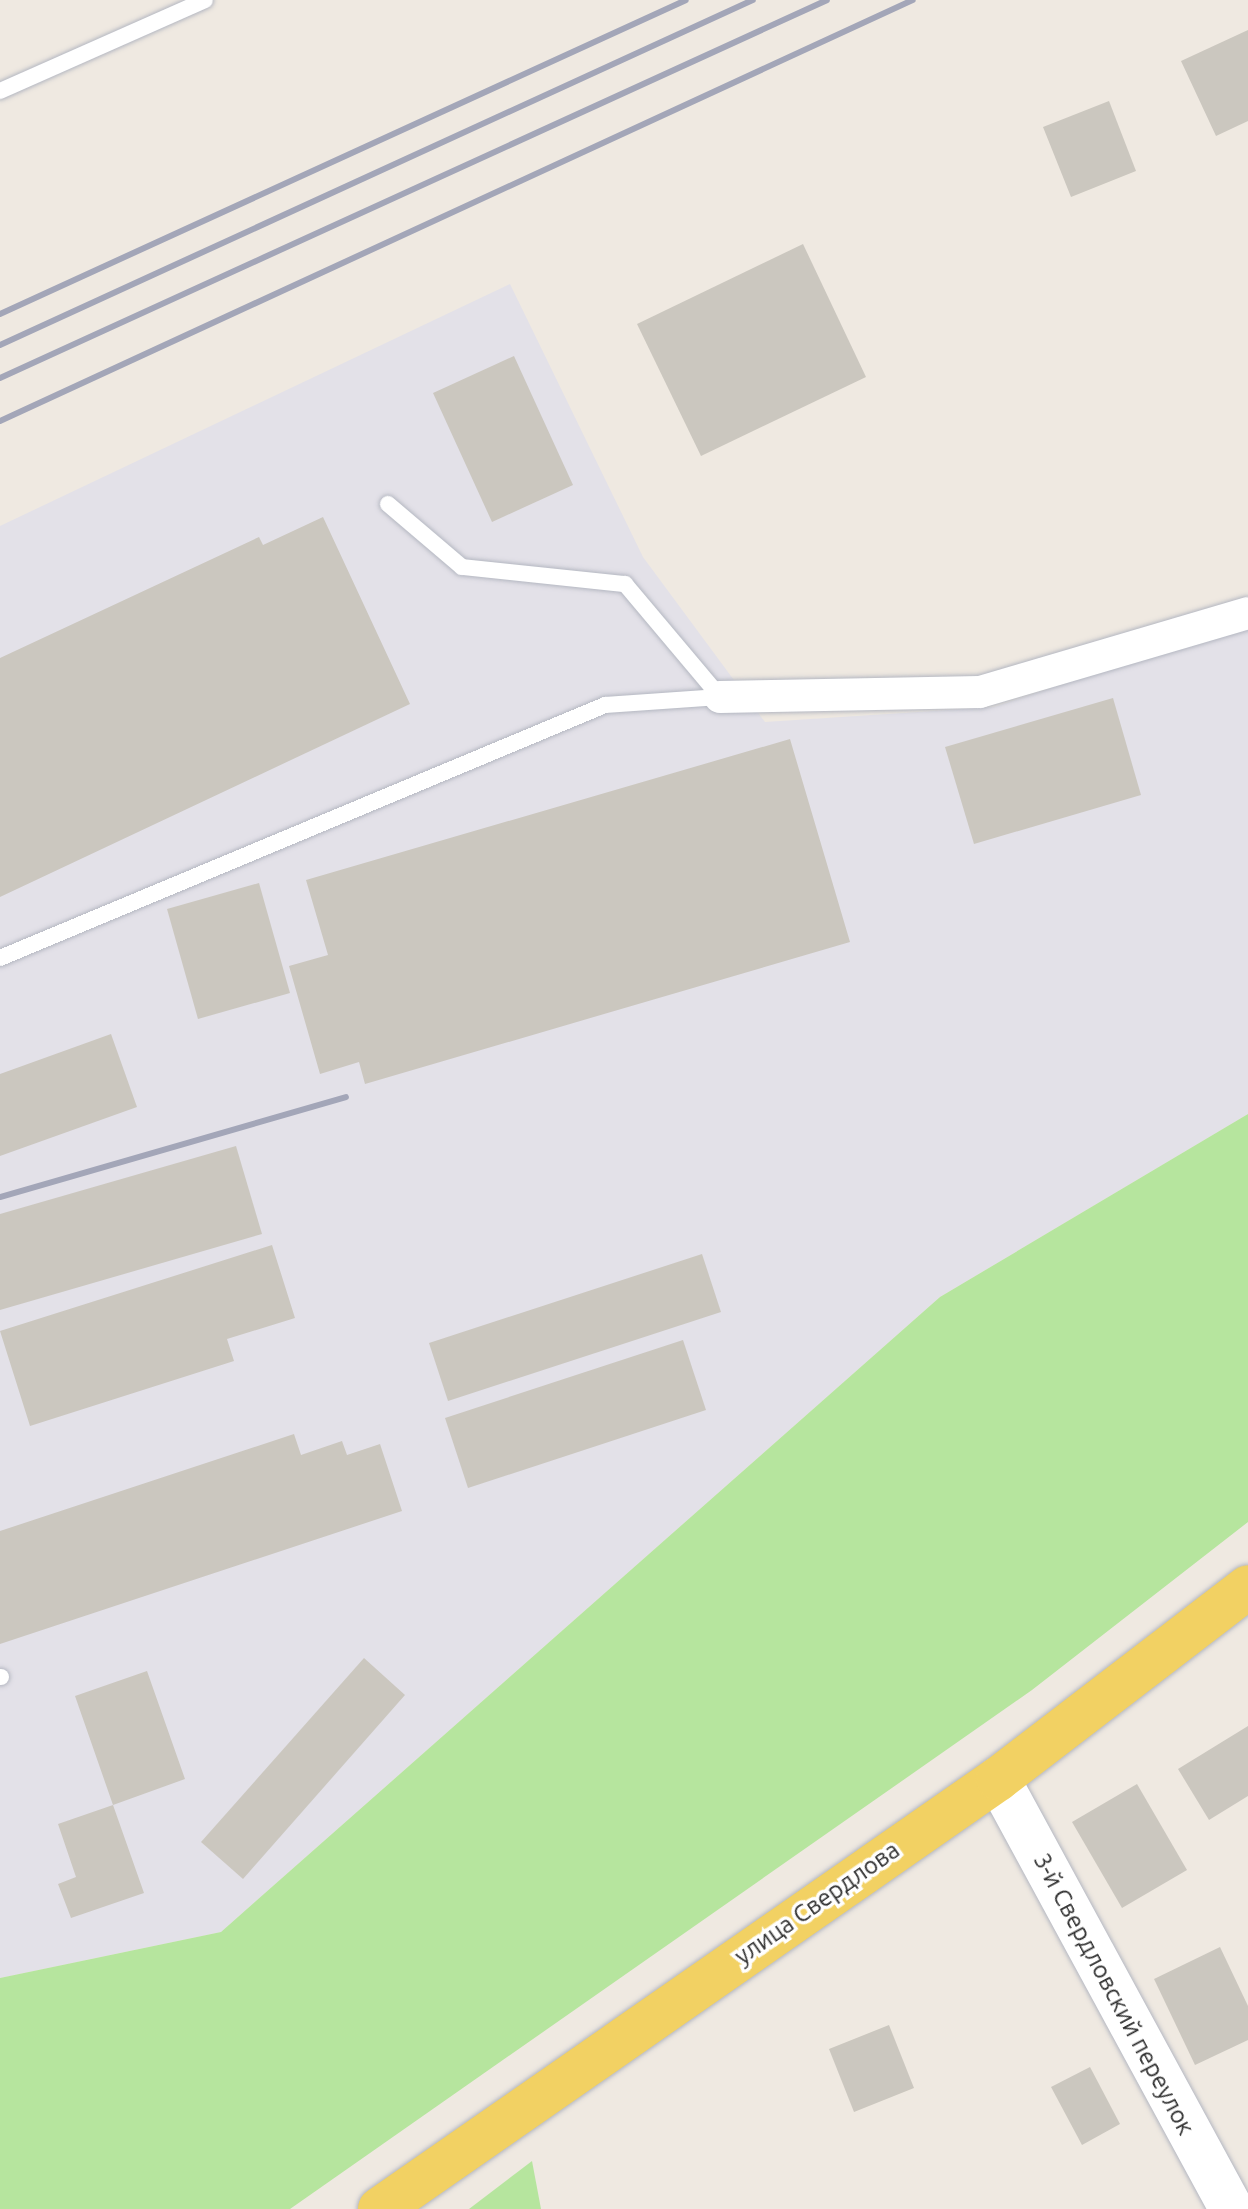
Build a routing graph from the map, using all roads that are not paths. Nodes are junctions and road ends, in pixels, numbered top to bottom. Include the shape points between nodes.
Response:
1 (205, 0) edge
2 (0, 91) edge
3 (388, 504) dead end
4 (1248, 613) edge
5 (720, 697) junction
6 (0, 958) edge
7 (1248, 1587) edge
8 (998, 1779) junction
9 (380, 2209) edge
10 (1231, 2209) edge

1 - 2 lane
3 - 5 lane via 462,567 625,584
4 - 5 street via 980,692
5 - 6 lane via 605,705
7 - 8 main road, улица Свердлова
8 - 9 main road, улица Свердлова
8 - 10 main road, 3-й Свердловский переулок

